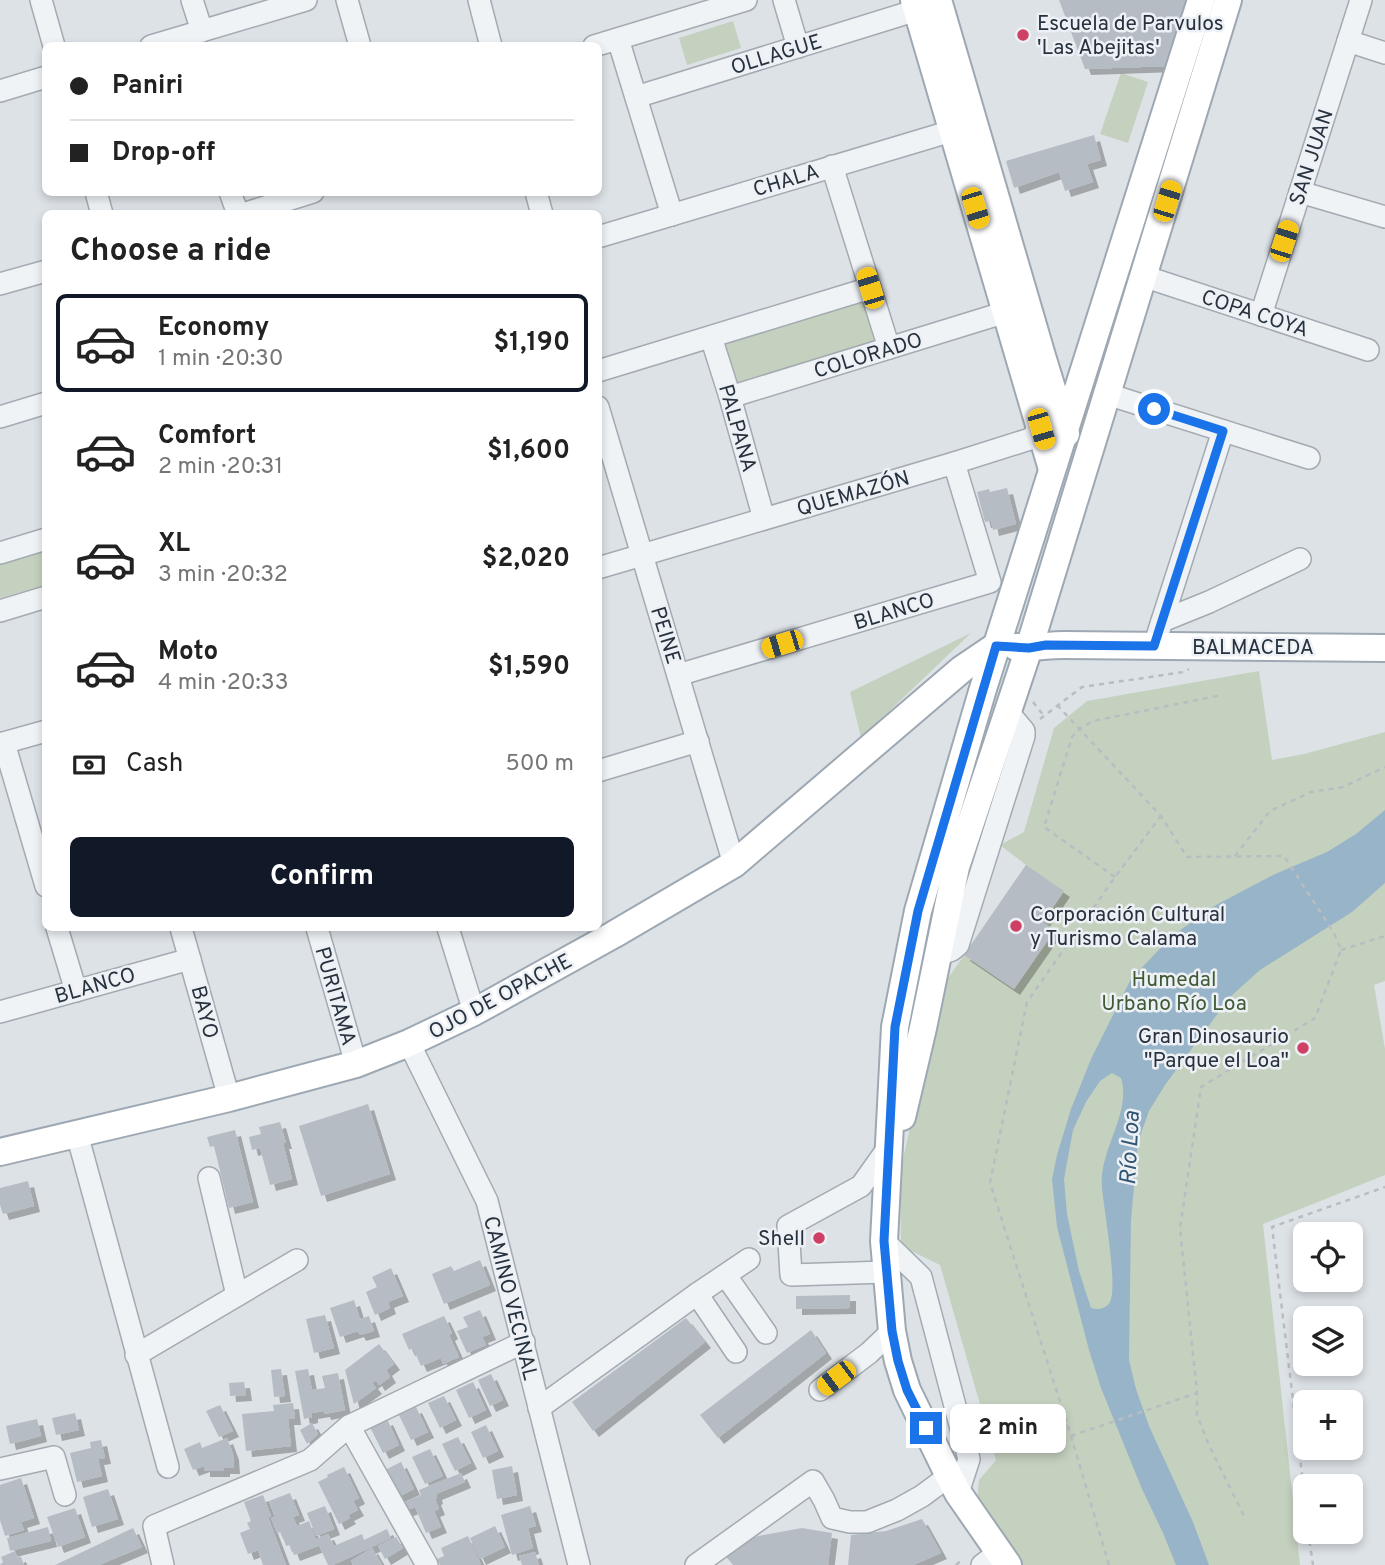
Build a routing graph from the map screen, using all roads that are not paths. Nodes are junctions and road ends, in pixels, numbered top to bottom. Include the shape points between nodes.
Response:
1 (41, 0) edge
2 (192, 0) edge
3 (306, 0) edge
4 (347, 0) edge
5 (479, 0) edge
6 (746, 0) edge
7 (784, 0) edge
8 (1201, 0) edge
9 (1228, 0) edge
10 (1361, 0) edge
11 (923, 4) edge
12 (202, 30) junction
13 (618, 39) junction
14 (1348, 41) junction
15 (53, 42) edge
16 (164, 42) edge
17 (359, 42) edge
18 (490, 42) edge
19 (602, 44) edge
20 (798, 47) junction
21 (1385, 53) edge
22 (42, 78) edge
23 (0, 91) edge
24 (636, 97) junction
25 (963, 127) junction
26 (832, 166) junction
27 (1300, 192) junction
28 (300, 196) edge
29 (256, 210) edge
30 (672, 215) junction
31 (1385, 217) edge
32 (602, 236) edge
33 (42, 272) edge
34 (1143, 276) junction
35 (0, 284) edge
36 (870, 288) junction
37 (1006, 312) junction
38 (1261, 315) junction
39 (711, 337) junction
40 (889, 348) junction
41 (1368, 350) dead end
42 (1042, 356) junction
43 (602, 370) edge
44 (1084, 370) junction
45 (1107, 394) junction
46 (730, 397) junction
47 (42, 404) edge
48 (0, 417) edge
49 (1055, 423) junction
50 (602, 431) edge
51 (1223, 431) junction
52 (1309, 458) dead end
53 (954, 463) junction
54 (1079, 486) junction
55 (764, 519) junction
56 (42, 540) edge
57 (0, 553) edge
58 (642, 555) junction
59 (1300, 559) dead end
60 (602, 567) edge
61 (42, 598) edge
62 (0, 611) edge
63 (1158, 634) junction
64 (996, 646) junction
65 (1029, 648) junction
66 (1385, 648) edge
67 (678, 675) junction
68 (42, 732) edge
69 (698, 741) junction
70 (2, 743) edge
71 (602, 770) edge
72 (734, 863) junction
73 (42, 873) edge
74 (58, 931) edge
75 (182, 931) edge
76 (318, 931) edge
77 (449, 931) edge
78 (190, 959) junction
79 (76, 991) junction
80 (0, 1012) edge
81 (474, 1012) junction
82 (409, 1043) junction
83 (356, 1063) junction
84 (229, 1098) junction
85 (77, 1134) junction
86 (888, 1149) junction
87 (0, 1152) edge
88 (209, 1178) dead end
89 (887, 1180) junction
90 (884, 1241) junction
91 (749, 1259) dead end
92 (297, 1260) dead end
93 (886, 1272) junction
94 (726, 1276) junction
95 (698, 1294) junction
96 (237, 1295) junction
97 (892, 1331) junction
98 (766, 1333) dead end
99 (524, 1342) junction
100 (736, 1352) dead end
101 (136, 1355) junction
102 (820, 1390) dead end
103 (539, 1408) junction
104 (349, 1426) junction
105 (168, 1468) dead end
106 (0, 1469) edge
107 (953, 1485) junction
108 (65, 1495) dead end
109 (997, 1561) edge
110 (163, 1565) edge
111 (427, 1565) edge
112 (579, 1565) edge
113 (696, 1565) edge

1 - 15 street
2 - 12 street
3 - 12 street
4 - 17 street
5 - 18 street
6 - 13 street
7 - 20 street
8 - 44 main road
9 - 34 main road
10 - 14 street, SAN JUAN
11 - 20 street, OLLAGUE
11 - 25 main road
12 - 16 street
13 - 19 street
13 - 24 street
14 - 21 street
14 - 27 street, SAN JUAN
20 - 24 street, OLLAGUE
22 - 23 street
24 - 30 street
25 - 26 street, CHALA
25 - 37 main road
25 - 42 main road
26 - 30 street, CHALA
26 - 36 street
27 - 31 street
27 - 38 street, SAN JUAN
28 - 29 street
30 - 32 street, CHALA
33 - 35 street
34 - 38 street, COPA COYA
34 - 45 main road
36 - 39 street
36 - 40 street
37 - 40 street, COLORADO
37 - 49 main road
38 - 41 street, COPA COYA
39 - 43 street
39 - 46 street, PALPANA
40 - 46 street, COLORADO
42 - 44 main road via 1068,373
42 - 49 main road
44 - 49 main road
45 - 51 street
45 - 54 main road
46 - 55 street, PALPANA
47 - 48 street
49 - 53 street, QUEMAZÓN via 1030,439
49 - 54 main road
49 - 64 main road via 1052,469
50 - 58 street, PEINE
51 - 52 street
51 - 63 street
53 - 55 street, QUEMAZÓN
53 - 67 street, BLANCO via 990,582
54 - 65 main road
55 - 58 street, QUEMAZÓN
56 - 57 street
58 - 60 street, QUEMAZÓN
58 - 67 street, PEINE
59 - 63 street via 1209,602
61 - 62 street
63 - 65 main road, BALMACEDA
63 - 66 main road, BALMACEDA via 1194,646
64 - 65 main road, BALMACEDA
64 - 72 main road, OJO DE OPACHE via 962,669
64 - 86 main road via 918,911 895,1027
65 - 89 main road via 968,871 938,956
67 - 69 street, PEINE
68 - 70 street
69 - 71 street
69 - 72 street, PEINE
70 - 73 street
72 - 81 main road, OJO DE OPACHE
74 - 79 street
75 - 78 street, BAYO
76 - 83 street, PURITAMA
77 - 81 street
78 - 79 street, BLANCO
78 - 84 street, BAYO
79 - 80 street, BLANCO
81 - 82 main road, OJO DE OPACHE
82 - 83 main road, OJO DE OPACHE
82 - 99 street, CAMINO VECINAL via 487,1202
83 - 84 main road, OJO DE OPACHE
84 - 85 main road, OJO DE OPACHE
85 - 87 main road, OJO DE OPACHE
85 - 101 street
86 - 89 main road
86 - 93 street via 861,1186 788,1226 791,1275
88 - 96 street
89 - 90 main road
90 - 93 main road
90 - 107 street via 921,1277 969,1459
91 - 94 street
92 - 96 street
93 - 97 main road
94 - 95 street
94 - 98 street
95 - 100 street
95 - 103 street
96 - 101 street
97 - 102 street
97 - 107 main road via 907,1390
99 - 103 street, CAMINO VECINAL
99 - 104 street
101 - 105 street
103 - 112 street, CAMINO VECINAL
104 - 110 street via 310,1460 154,1527
104 - 111 street
106 - 108 street via 54,1457
107 - 109 main road
107 - 113 street via 867,1522 850,1522 832,1518 813,1481

